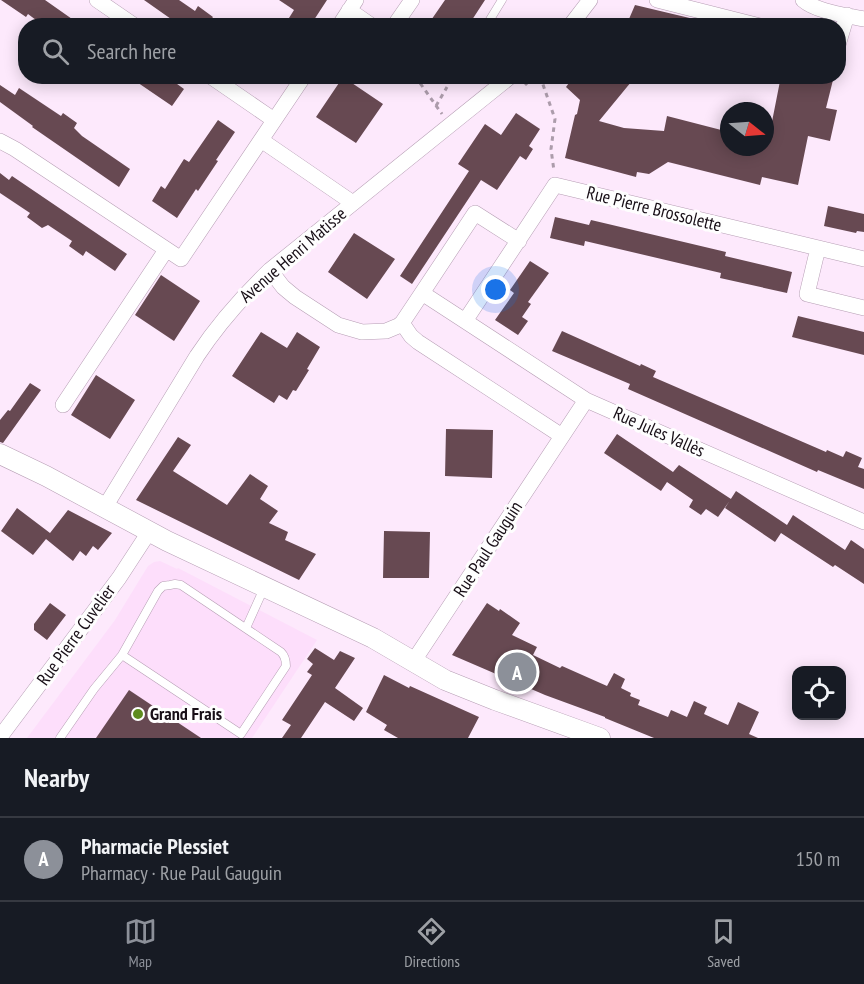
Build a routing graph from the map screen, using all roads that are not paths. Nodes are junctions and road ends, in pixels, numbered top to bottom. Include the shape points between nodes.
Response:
1 (97, 0) edge
2 (412, 0) edge
3 (502, 0) edge
4 (590, 0) edge
5 (657, 0) edge
6 (803, 0) edge
7 (353, 5) edge
8 (847, 15) junction
9 (123, 18) edge
10 (344, 18) edge
11 (365, 18) edge
12 (400, 18) edge
13 (491, 18) edge
14 (576, 18) edge
15 (728, 18) edge
16 (846, 18) edge
17 (864, 19) edge
18 (222, 84) edge
19 (299, 84) edge
20 (501, 84) edge
21 (274, 120) junction
22 (0, 141) edge
23 (261, 141) junction
24 (353, 203) junction
25 (519, 241) junction
26 (818, 248) junction
27 (166, 250) junction
28 (864, 259) edge
29 (270, 270) junction
30 (422, 293) junction
31 (864, 308) edge
32 (465, 321) junction
33 (402, 323) junction
34 (586, 400) junction
35 (63, 405) dead end
36 (562, 436) junction
37 (0, 454) edge
38 (105, 507) junction
39 (864, 522) edge
40 (149, 532) junction
41 (265, 587) junction
42 (246, 628) junction
43 (123, 655) junction
44 (413, 662) junction
45 (0, 737) edge
46 (60, 738) edge
47 (600, 738) edge

1 - 9 street
2 - 12 street
3 - 13 lane
4 - 14 street
5 - 15 street
6 - 8 street via 812,7
7 - 10 street
7 - 11 street
8 - 16 street
8 - 17 street
18 - 21 street
19 - 21 street
20 - 24 street, Avenue Henri Matisse
21 - 23 street
22 - 27 street
23 - 24 street
23 - 27 street via 181,259
24 - 29 street, Avenue Henri Matisse
25 - 26 street, Rue Pierre Brossolette via 555,185
25 - 30 street via 475,213
25 - 32 street
26 - 28 street, Rue Pierre Brossolette
26 - 31 street via 807,294
27 - 35 street
29 - 33 street via 289,292 346,328 386,331
29 - 38 street, Avenue Henri Matisse via 213,332
30 - 32 street
30 - 33 street
32 - 34 street, Rue Jules Vallès
33 - 36 street via 418,342
34 - 36 street, Rue Paul Gauguin
34 - 39 street, Rue Jules Vallès
36 - 44 street, Rue Paul Gauguin
37 - 38 street
38 - 40 street
40 - 41 street
40 - 45 street, Rue Pierre Cuvelier
41 - 42 lane
41 - 44 street via 373,638
42 - 43 lane via 181,585 164,586
42 - 43 lane via 281,652 286,666 241,734
43 - 46 lane
44 - 47 street via 476,693

